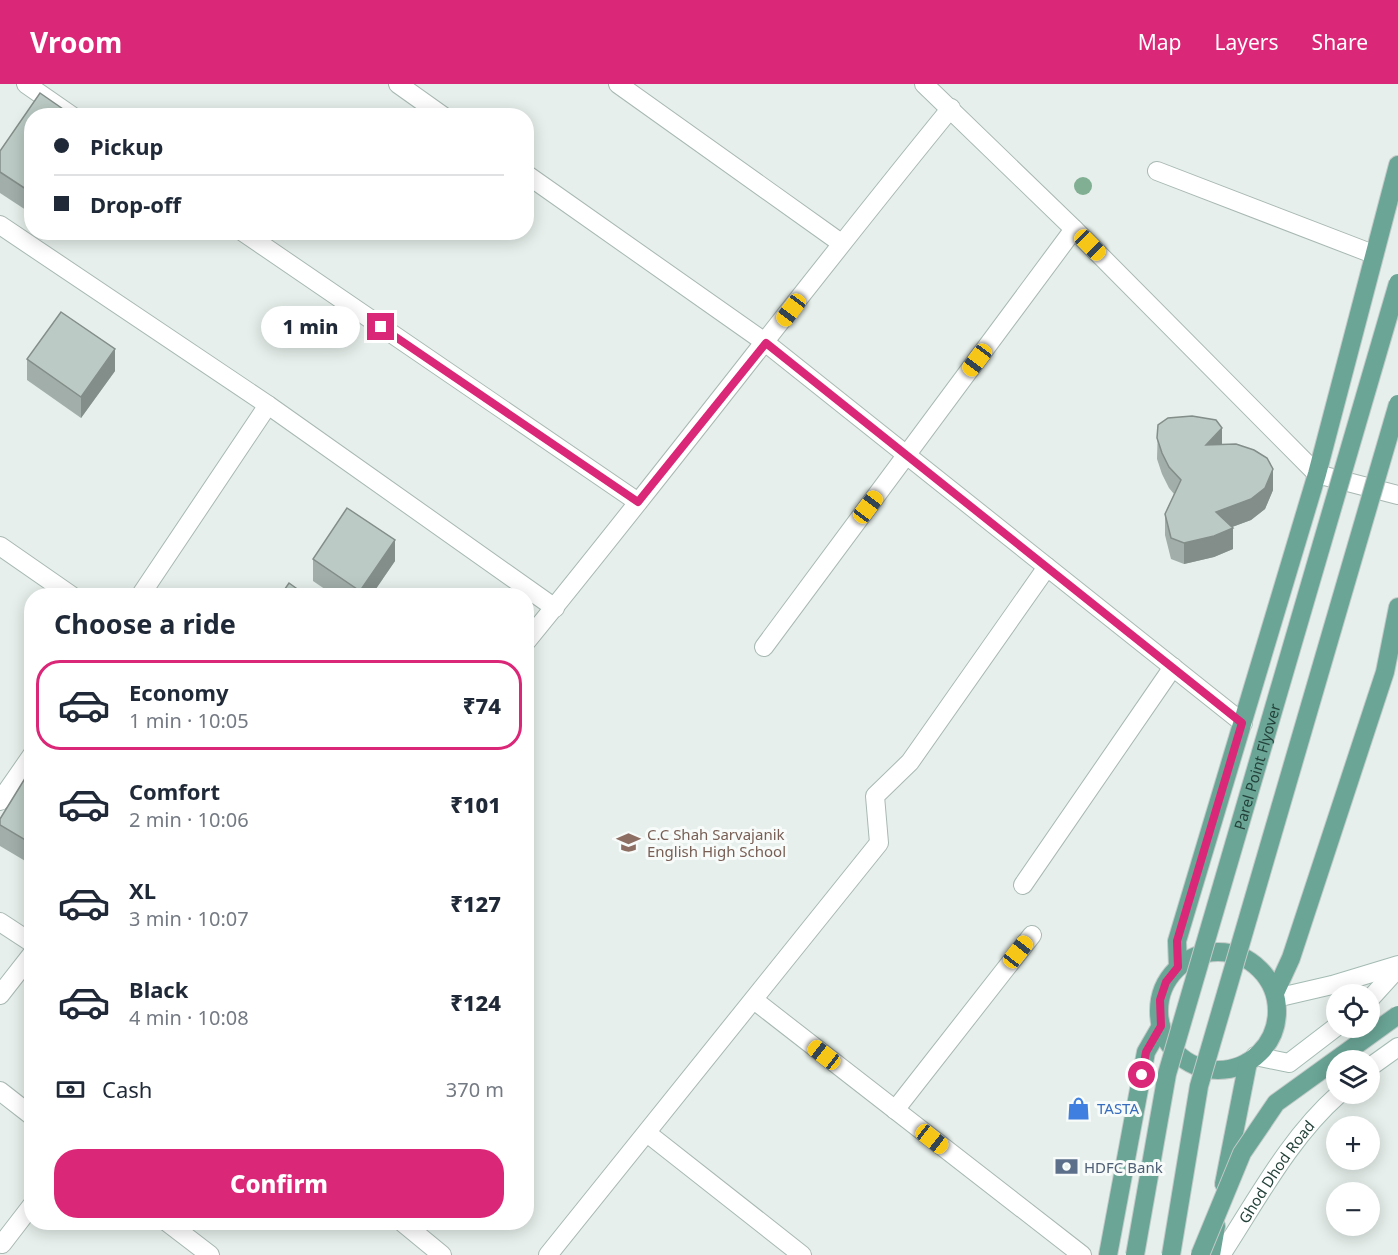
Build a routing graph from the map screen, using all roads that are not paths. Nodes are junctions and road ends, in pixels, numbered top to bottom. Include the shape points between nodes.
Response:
1 (26, 84) edge
2 (398, 84) edge
3 (618, 84) edge
4 (924, 84) edge
5 (60, 108) edge
6 (432, 108) edge
7 (951, 108) junction
8 (1398, 165) edge
9 (1157, 171) dead end
10 (534, 180) edge
11 (0, 225) edge
12 (1074, 229) junction
13 (255, 240) edge
14 (841, 243) junction
15 (1373, 254) junction
16 (1398, 283) edge
17 (766, 343) junction
18 (1398, 404) edge
19 (268, 405) junction
20 (907, 454) junction
21 (1317, 474) junction
22 (1398, 495) edge
23 (638, 502) junction
24 (0, 546) edge
25 (1047, 567) junction
26 (60, 588) edge
27 (145, 588) edge
28 (527, 588) edge
29 (534, 593) edge
30 (1398, 607) edge
31 (555, 608) junction
32 (534, 633) edge
33 (764, 647) dead end
34 (1173, 667) junction
35 (1392, 671) edge
36 (1242, 723) junction
37 (24, 766) edge
38 (0, 801) edge
39 (1023, 885) dead end
40 (0, 922) edge
41 (1032, 935) dead end
42 (24, 938) edge
43 (24, 964) edge
44 (1178, 967) junction
45 (1398, 967) edge
46 (1380, 988) edge
47 (0, 995) edge
48 (1275, 996) junction
49 (754, 1000) junction
50 (1398, 1015) edge
51 (1161, 1026) junction
52 (1326, 1035) edge
53 (1398, 1047) edge
54 (1252, 1059) junction
55 (1380, 1060) edge
56 (0, 1091) edge
57 (1328, 1104) edge
58 (24, 1110) edge
59 (895, 1110) junction
60 (647, 1133) junction
61 (24, 1218) edge
62 (177, 1230) edge
63 (412, 1230) edge
64 (6, 1247) edge
65 (210, 1255) edge
66 (442, 1255) edge
67 (548, 1255) edge
68 (802, 1255) edge
69 (1082, 1255) edge
70 (1108, 1255) edge
71 (1135, 1255) edge
72 (1171, 1255) edge
73 (1200, 1255) edge
74 (1211, 1255) edge
75 (1221, 1255) edge

1 - 5 street
2 - 6 street
3 - 14 street
4 - 7 street
7 - 12 street
7 - 14 street
8 - 15 main road
9 - 15 street
10 - 17 street
11 - 19 street
12 - 20 street
12 - 21 street
13 - 23 street
14 - 17 street
15 - 21 main road
16 - 71 main road, Parel Point Flyover, bridge via 1167,1074
17 - 20 street
17 - 23 street
18 - 72 main road, bridge via 1198,1086
19 - 27 street
19 - 28 street
20 - 25 street
20 - 33 street
21 - 22 street
21 - 36 main road
23 - 31 street
24 - 26 street
25 - 34 street
25 - 49 street via 910,762 875,796 879,843
29 - 31 street
30 - 35 main road
31 - 32 street
34 - 36 street
34 - 39 street
35 - 48 main road
36 - 44 main road via 1177,941
37 - 38 street
40 - 42 street
41 - 59 street
43 - 47 street
44 - 48 main road via 1213,952 1233,953 1266,975
44 - 51 main road via 1166,982 1160,1000
45 - 46 street
45 - 48 street
48 - 54 main road via 1273,1032 1263,1050
49 - 59 street
49 - 60 street
50 - 73 main road, bridge via 1276,1103 1242,1153
51 - 54 main road via 1164,1038 1176,1053 1192,1064 1210,1070 1229,1069
51 - 70 main road via 1146,1052
52 - 54 street via 1289,1063
53 - 55 street
54 - 74 main road
56 - 58 street
57 - 75 street, Ghod Dhod Road via 1293,1144
59 - 69 street
60 - 67 street
60 - 68 street
61 - 64 street
62 - 65 street
63 - 66 street

